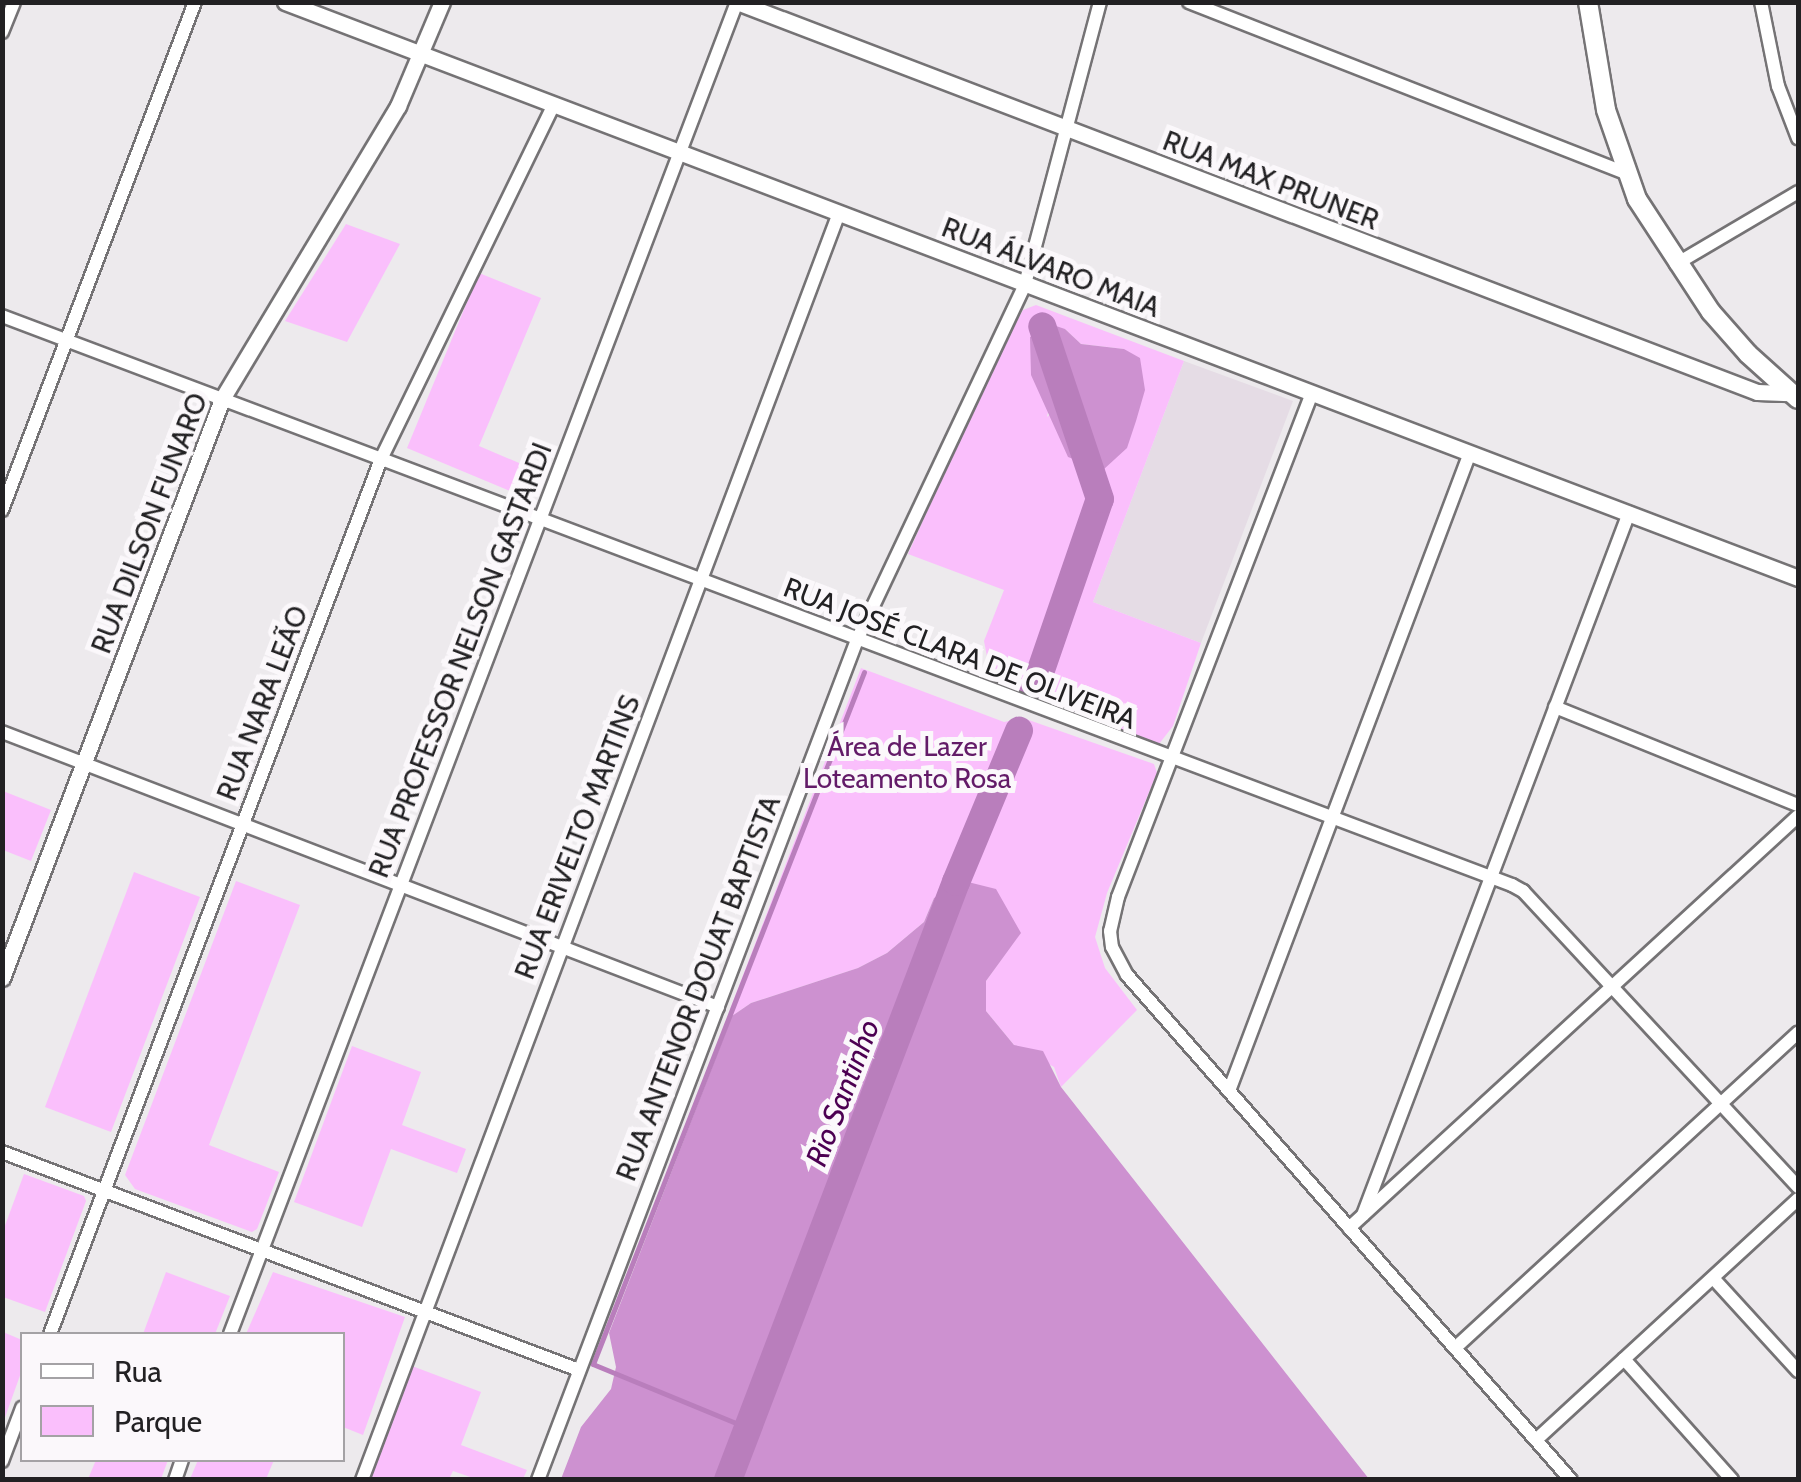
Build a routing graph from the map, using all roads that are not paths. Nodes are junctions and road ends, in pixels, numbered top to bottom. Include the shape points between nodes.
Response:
1 (14, 2) edge
2 (195, 2) edge
3 (285, 2) edge
4 (442, 2) edge
5 (1100, 2) edge
6 (1188, 2) edge
7 (1588, 2) edge
8 (1761, 2) edge
9 (737, 3) edge
10 (2, 32) edge
11 (423, 55) junction
12 (554, 104) junction
13 (1067, 129) junction
14 (1798, 138) edge
15 (680, 152) junction
16 (1625, 173) junction
17 (1798, 192) edge
18 (839, 213) junction
19 (1676, 264) junction
20 (1026, 284) junction
21 (2, 316) edge
22 (67, 340) junction
23 (1312, 393) junction
24 (1794, 396) edge
25 (222, 399) junction
26 (1470, 453) junction
27 (381, 460) junction
28 (2, 510) edge
29 (1629, 514) junction
30 (540, 520) junction
31 (1798, 578) edge
32 (700, 580) junction
33 (857, 640) junction
34 (1556, 707) junction
35 (2, 732) edge
36 (1172, 759) junction
37 (84, 764) junction
38 (1798, 805) edge
39 (1798, 816) edge
40 (1332, 820) junction
41 (243, 824) junction
42 (1490, 880) junction
43 (401, 885) junction
44 (562, 947) junction
45 (2, 978) edge
46 (1612, 987) junction
47 (718, 1007) junction
48 (1798, 1033) edge
49 (1230, 1091) junction
50 (1721, 1104) junction
51 (2, 1152) edge
52 (1798, 1187) edge
53 (105, 1191) junction
54 (1798, 1200) edge
55 (1363, 1215) junction
56 (1349, 1228) junction
57 (262, 1250) junction
58 (1713, 1278) junction
59 (425, 1312) junction
60 (51, 1332) edge
61 (231, 1332) edge
62 (1454, 1348) junction
63 (1624, 1359) junction
64 (579, 1370) junction
65 (1798, 1371) edge
66 (20, 1413) edge
67 (1536, 1440) junction
68 (2, 1461) edge
69 (362, 1480) edge
70 (538, 1480) edge
71 (1570, 1480) edge
72 (1732, 1480) edge

1 - 10 street
2 - 22 street
3 - 11 street, RUA ÁLVARO MAIA
4 - 11 street, RUA DILSON FUNARO
5 - 13 street, RUA ANTENOR DOUAT BAPTISTA
6 - 16 street
7 - 16 main road via 1600,86
8 - 14 street via 1772,64
9 - 13 street, RUA MAX PRUNER
9 - 15 street, RUA PROFESSOR NELSON GASTARDI
11 - 12 street, RUA ÁLVARO MAIA
11 - 25 street, RUA DILSON FUNARO
12 - 15 street, RUA ÁLVARO MAIA
12 - 27 street, RUA NARA LEÃO
13 - 20 street, RUA ANTENOR DOUAT BAPTISTA
13 - 24 street, RUA MAX PRUNER via 1757,392
15 - 18 street, RUA ÁLVARO MAIA
15 - 30 street, RUA PROFESSOR NELSON GASTARDI
16 - 19 main road
17 - 19 street
18 - 20 street, RUA ÁLVARO MAIA
18 - 32 street, RUA ERIVELTO MARTINS
19 - 24 main road via 1728,332
20 - 23 street, RUA ÁLVARO MAIA
20 - 33 street, RUA ANTENOR DOUAT BAPTISTA
21 - 22 street, RUA JOSÉ CLARA DE OLIVEIRA
22 - 25 street, RUA JOSÉ CLARA DE OLIVEIRA
22 - 28 street
23 - 26 street, RUA ÁLVARO MAIA
23 - 36 street
25 - 27 street, RUA JOSÉ CLARA DE OLIVEIRA
25 - 37 street, RUA DILSON FUNARO
26 - 29 street, RUA ÁLVARO MAIA
26 - 40 street
27 - 30 street, RUA JOSÉ CLARA DE OLIVEIRA
27 - 41 street, RUA NARA LEÃO
29 - 31 street, RUA ÁLVARO MAIA
29 - 34 street
30 - 32 street, RUA JOSÉ CLARA DE OLIVEIRA
30 - 43 street, RUA PROFESSOR NELSON GASTARDI
32 - 33 street, RUA JOSÉ CLARA DE OLIVEIRA
32 - 44 street, RUA ERIVELTO MARTINS
33 - 36 street, RUA JOSÉ CLARA DE OLIVEIRA
33 - 47 street, RUA ANTENOR DOUAT BAPTISTA
34 - 38 street
34 - 42 street
35 - 37 street
36 - 40 street, RUA JOSÉ CLARA DE OLIVEIRA
36 - 49 street via 1113,912 1112,948 1127,975
37 - 41 street
37 - 45 street, RUA DILSON FUNARO
39 - 46 street
40 - 42 street, RUA JOSÉ CLARA DE OLIVEIRA
40 - 49 street
41 - 43 street
41 - 53 street, RUA NARA LEÃO
42 - 46 street, RUA JOSÉ CLARA DE OLIVEIRA via 1522,891
42 - 55 street
43 - 44 street
43 - 57 street, RUA PROFESSOR NELSON GASTARDI
44 - 47 street
44 - 59 street, RUA ERIVELTO MARTINS
46 - 50 street, RUA JOSÉ CLARA DE OLIVEIRA
46 - 55 street
47 - 64 street, RUA ANTENOR DOUAT BAPTISTA
48 - 50 street
49 - 56 street
50 - 52 street, RUA JOSÉ CLARA DE OLIVEIRA
50 - 62 street
51 - 53 street
53 - 57 street
53 - 60 street, RUA NARA LEÃO
54 - 58 street
55 - 56 street
56 - 62 street
57 - 59 street
57 - 61 street, RUA PROFESSOR NELSON GASTARDI
58 - 63 street
58 - 65 street
59 - 64 street
59 - 69 street, RUA ERIVELTO MARTINS
62 - 67 street
63 - 67 street
63 - 72 street
64 - 70 street, RUA ANTENOR DOUAT BAPTISTA
66 - 68 street
67 - 71 street

